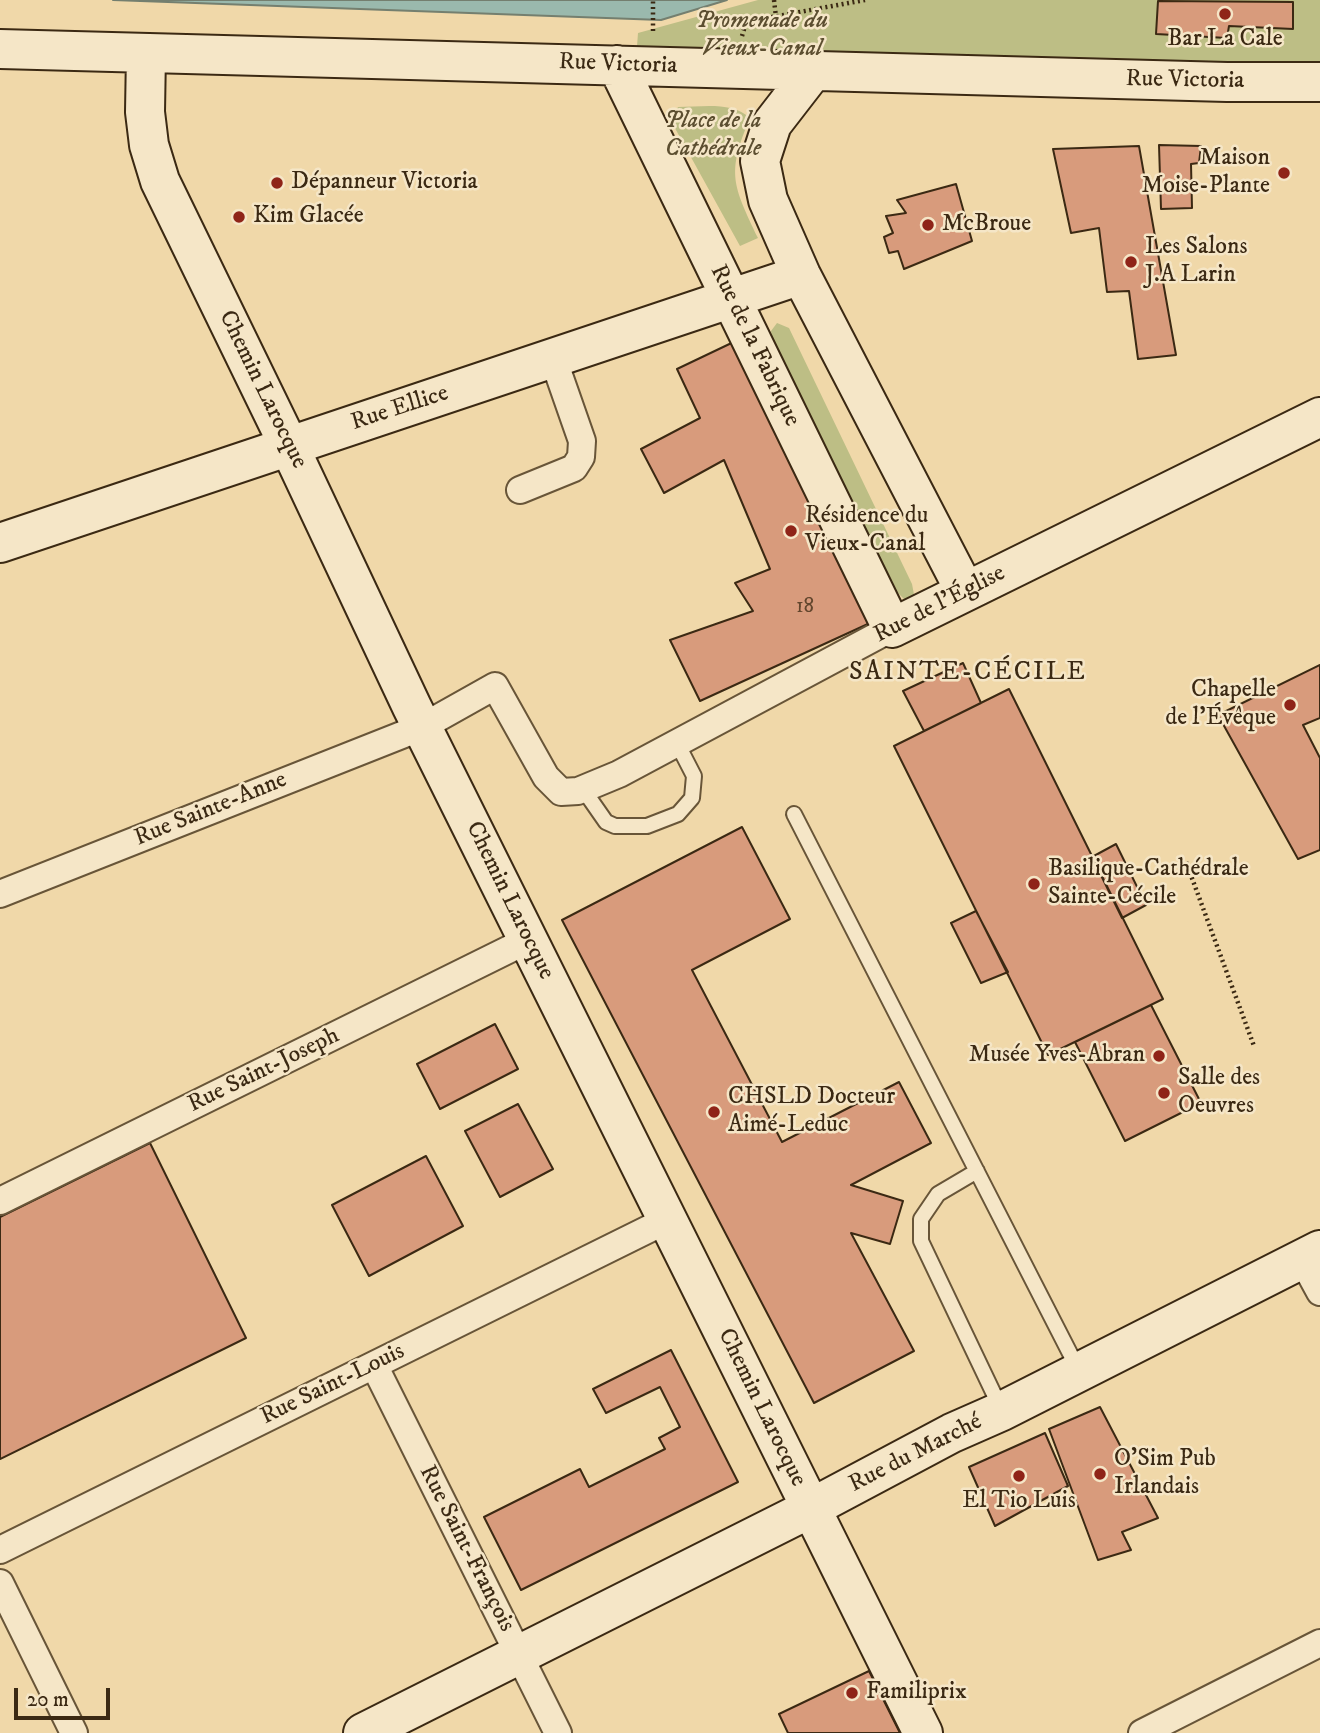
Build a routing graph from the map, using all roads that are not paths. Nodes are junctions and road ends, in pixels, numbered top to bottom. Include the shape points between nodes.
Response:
1 (0, 49) edge
2 (146, 53) junction
3 (617, 65) junction
4 (813, 71) junction
5 (1318, 89) edge
6 (801, 275) junction
7 (731, 298) junction
8 (553, 358) junction
9 (1320, 418) edge
10 (289, 446) junction
11 (520, 490) dead end
12 (0, 543) edge
13 (965, 592) junction
14 (892, 628) junction
15 (422, 727) junction
16 (677, 743) junction
17 (583, 789) junction
18 (794, 814) dead end
19 (0, 894) edge
20 (528, 940) junction
21 (977, 1171) junction
22 (0, 1201) edge
23 (667, 1220) junction
24 (1311, 1254) edge
25 (1320, 1292) edge
26 (374, 1364) junction
27 (1080, 1372) junction
28 (1002, 1411) junction
29 (811, 1508) junction
30 (0, 1550) edge
31 (0, 1583) edge
32 (1320, 1643) edge
33 (519, 1654) junction
34 (74, 1733) edge
35 (363, 1733) edge
36 (558, 1733) edge
37 (923, 1733) edge
38 (1142, 1733) edge

1 - 2 street, Rue Victoria
2 - 3 street, Rue Victoria
2 - 10 street, Chemin Larocque via 145,112 160,181
3 - 4 street, Rue Victoria
3 - 7 street, Rue de la Fabrique
4 - 5 street, Rue Victoria via 1227,82
4 - 6 street via 772,124 760,161 768,200
6 - 7 street, Rue Ellice
6 - 13 street
7 - 8 street, Rue Ellice
7 - 14 street, Rue de la Fabrique
8 - 10 street, Rue Ellice
8 - 11 street via 582,441 581,457 574,468
9 - 13 street, Rue de l'Église
10 - 12 street, Rue Ellice
10 - 15 street, Chemin Larocque
13 - 14 street, Rue de l'Église
14 - 16 street, Rue de l'Église
15 - 17 street via 495,687 546,777 561,792
15 - 19 street, Rue Sainte-Anne
15 - 20 street, Chemin Larocque
16 - 17 street, Rue de l'Église
16 - 17 lane via 694,776 692,798 678,814 647,826 615,827 606,822
18 - 21 lane
20 - 22 street, Rue Saint-Joseph
20 - 23 street, Chemin Larocque
21 - 27 lane
21 - 28 lane via 938,1194 922,1219 921,1241
23 - 26 street, Rue Saint-Louis
23 - 29 street, Chemin Larocque
24 - 25 street
24 - 27 street, Rue du Marché
26 - 30 street, Rue Saint-Louis
26 - 33 street, Rue Saint-François
27 - 28 street, Rue du Marché
28 - 29 street, Rue du Marché
29 - 33 street, Rue du Marché
29 - 37 street, Chemin Larocque
31 - 34 street
32 - 38 street
33 - 35 street, Rue du Marché
33 - 36 street, Rue Saint-François

